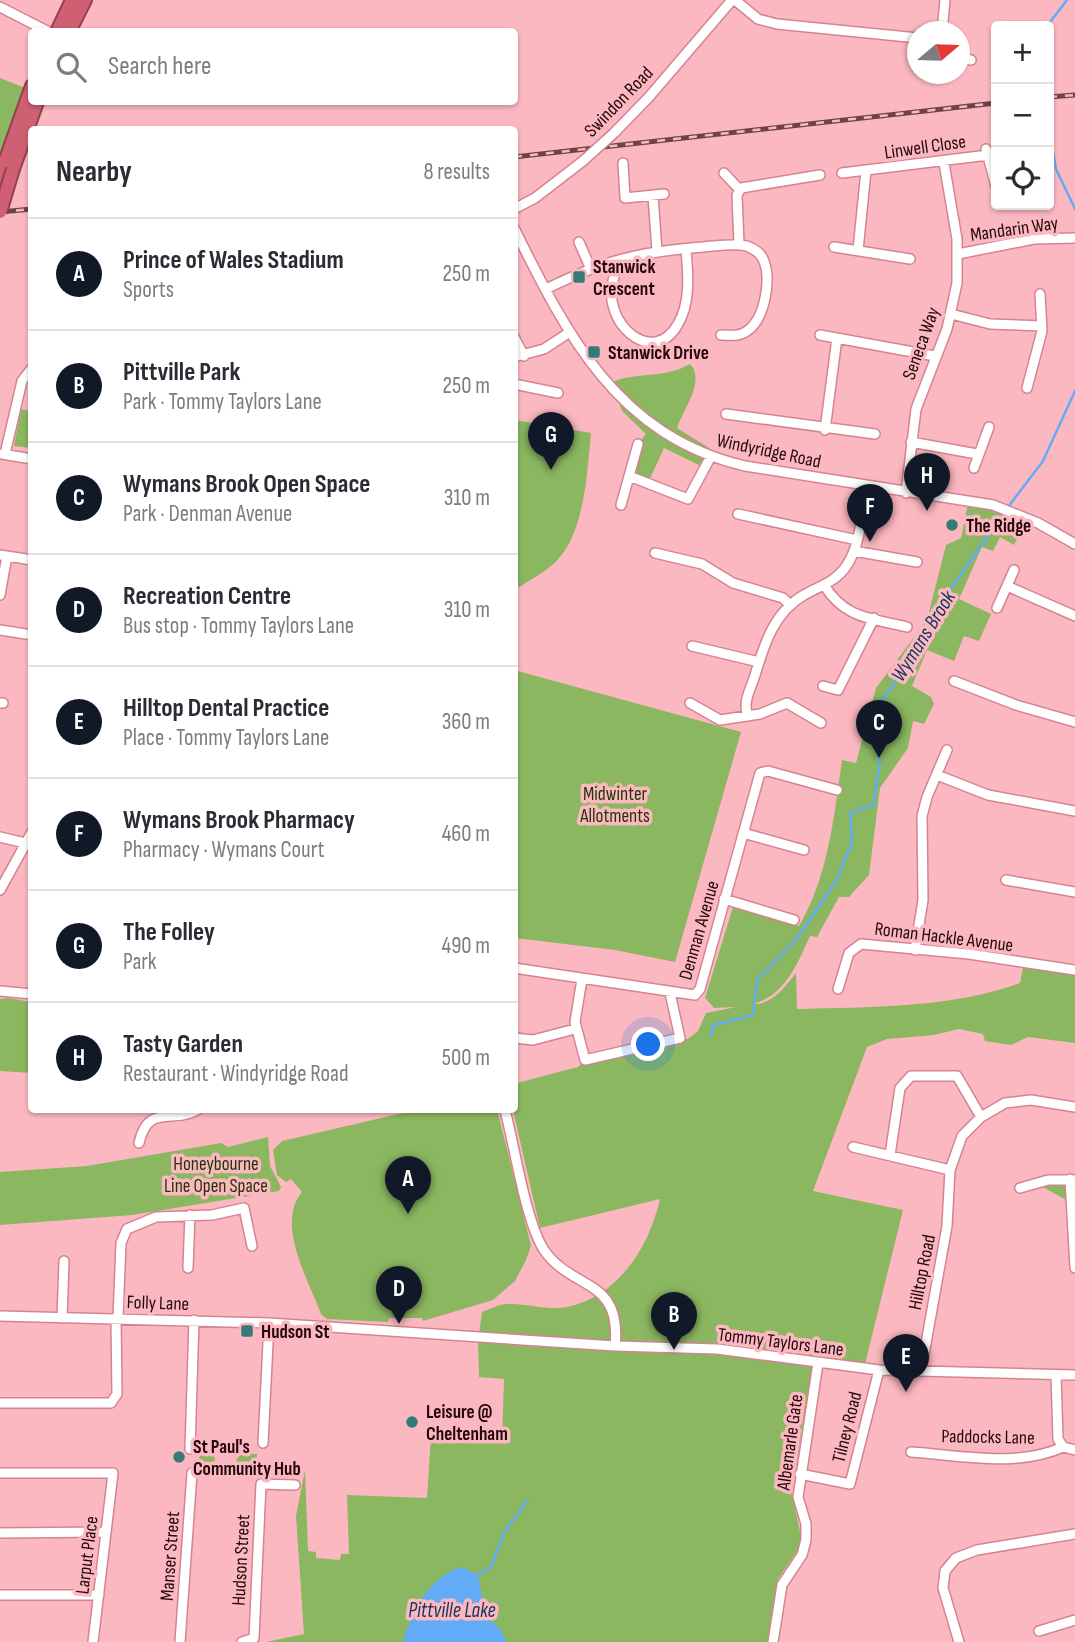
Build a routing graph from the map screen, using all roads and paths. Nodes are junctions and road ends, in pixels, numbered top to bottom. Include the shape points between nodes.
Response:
1 (72, 0) edge
2 (85, 0) edge
3 (733, 0) edge
4 (946, 0) edge
5 (0, 7) edge
6 (943, 21) edge
7 (41, 28) edge
8 (59, 28) edge
9 (71, 28) edge
10 (907, 36) edge
11 (28, 98) edge
12 (36, 105) edge
13 (623, 163) dead end
14 (944, 163) junction
15 (991, 167) edge
16 (5, 170) edge
17 (866, 171) junction
18 (724, 173) dead end
19 (842, 173) dead end
20 (820, 175) dead end
21 (739, 189) junction
22 (664, 194) dead end
23 (653, 196) junction
24 (518, 207) edge
25 (0, 212) edge
26 (518, 236) edge
27 (1073, 238) edge
28 (579, 243) dead end
29 (739, 244) junction
30 (834, 247) dead end
31 (686, 249) junction
32 (858, 250) junction
33 (657, 251) junction
34 (958, 254) junction
35 (910, 259) dead end
36 (590, 267) junction
37 (614, 276) dead end
38 (546, 289) junction
39 (1040, 294) dead end
40 (951, 314) junction
41 (1042, 326) junction
42 (570, 332) junction
43 (726, 334) dead end
44 (820, 335) dead end
45 (837, 338) junction
46 (519, 356) edge
47 (935, 356) junction
48 (28, 374) edge
49 (518, 385) edge
50 (1027, 388) dead end
51 (558, 393) dead end
52 (726, 414) dead end
53 (989, 427) dead end
54 (825, 430) junction
55 (875, 434) dead end
56 (911, 442) junction
57 (638, 444) dead end
58 (3, 454) edge
59 (977, 454) junction
60 (710, 457) junction
61 (28, 458) edge
62 (974, 468) dead end
63 (629, 476) junction
64 (866, 487) junction
65 (906, 493) junction
66 (621, 505) dead end
67 (738, 514) dead end
68 (857, 540) junction
69 (1075, 544) edge
70 (854, 551) junction
71 (655, 554) dead end
72 (4, 555) edge
73 (28, 559) edge
74 (917, 562) dead end
75 (1014, 570) dead end
76 (824, 585) junction
77 (1007, 586) junction
78 (0, 595) edge
79 (790, 605) junction
80 (997, 608) dead end
81 (1075, 616) edge
82 (874, 618) junction
83 (907, 627) dead end
84 (0, 630) edge
85 (28, 634) edge
86 (692, 646) dead end
87 (759, 663) junction
88 (954, 681) dead end
89 (823, 686) dead end
90 (690, 703) dead end
91 (748, 716) junction
92 (1075, 722) edge
93 (821, 723) dead end
94 (947, 750) dead end
95 (937, 775) junction
96 (837, 790) dead end
97 (1075, 811) edge
98 (743, 834) junction
99 (0, 837) edge
100 (28, 838) edge
101 (25, 843) junction
102 (804, 850) dead end
103 (1006, 880) dead end
104 (0, 890) edge
105 (1075, 892) edge
106 (724, 899) junction
107 (794, 919) dead end
108 (915, 950) junction
109 (518, 969) edge
110 (1075, 971) edge
111 (582, 979) junction
112 (838, 989) dead end
113 (0, 991) edge
114 (670, 993) junction
115 (28, 994) edge
116 (575, 1029) junction
117 (518, 1038) edge
118 (1075, 1107) edge
119 (190, 1113) edge
120 (506, 1113) edge
121 (981, 1117) junction
122 (139, 1143) dead end
123 (853, 1147) dead end
124 (890, 1155) junction
125 (950, 1170) junction
126 (1073, 1180) edge
127 (1020, 1188) dead end
128 (190, 1215) junction
129 (252, 1246) dead end
130 (64, 1261) dead end
131 (188, 1268) dead end
132 (1074, 1268) edge
133 (0, 1316) edge
134 (62, 1318) junction
135 (117, 1318) junction
136 (194, 1320) junction
137 (269, 1323) junction
138 (315, 1327) joint
139 (615, 1346) junction
140 (818, 1363) junction
141 (879, 1370) junction
142 (921, 1371) junction
143 (1075, 1375) edge
144 (1056, 1376) junction
145 (0, 1403) edge
146 (263, 1443) dead end
147 (1063, 1447) junction
148 (190, 1449) dead end
149 (1075, 1450) edge
150 (911, 1452) dead end
151 (0, 1473) edge
152 (192, 1473) dead end
153 (800, 1474) junction
154 (295, 1485) dead end
155 (106, 1532) junction
156 (0, 1533) edge
157 (1075, 1534) edge
158 (99, 1594) junction
159 (0, 1595) edge
160 (1075, 1620) edge
161 (1039, 1631) dead end
162 (93, 1642) edge
163 (180, 1642) edge
164 (242, 1642) edge
165 (773, 1642) edge
166 (958, 1642) edge

1 - 8 highway
2 - 9 highway
3 - 10 street via 758,19 777,24
3 - 24 street, Swindon Road, bridge via 614,133
4 - 6 street
5 - 7 street
11 - 16 highway
12 - 16 highway
13 - 23 street via 625,198
14 - 15 street, Linwell Close via 987,152
14 - 17 street, Linwell Close
14 - 34 street, Seneca Way
16 - 25 highway, bridge
17 - 19 street, Linwell Close
17 - 32 street, Linwell Close
18 - 21 street
20 - 21 street
21 - 29 street
22 - 23 street
23 - 33 street
26 - 38 street, Windyridge Road
27 - 34 street, Mandarin Way via 1034,239
28 - 36 street
29 - 31 street
29 - 43 street via 763,258 765,293 751,328 741,334
30 - 32 street
31 - 33 street
31 - 37 street via 684,309 675,330 661,339 641,340 624,329 611,306
32 - 35 street
33 - 36 street
34 - 40 street, Seneca Way
36 - 38 street
38 - 42 street, Windyridge Road
39 - 41 street
40 - 41 street via 990,324
40 - 47 street, Seneca Way
41 - 50 street
42 - 46 street via 549,346
42 - 60 street, Windyridge Road via 609,385 644,419
44 - 45 street
45 - 47 street
45 - 54 street
47 - 56 street, Seneca Way via 916,409
48 - 58 street
49 - 51 street
52 - 54 street
53 - 59 street
54 - 55 street
56 - 59 street
56 - 65 street, Seneca Way
57 - 63 street
58 - 61 street
59 - 62 street
60 - 63 street via 688,499
60 - 64 street, Windyridge Road
63 - 66 street
64 - 65 street, Windyridge Road
64 - 68 street
65 - 69 street, Windyridge Road via 993,505
67 - 68 street via 753,512
68 - 70 street
70 - 74 street
70 - 76 street via 844,570
71 - 79 street via 702,564 733,583 783,598
72 - 73 street
72 - 78 street
75 - 77 street
76 - 79 street
76 - 82 street via 843,609
77 - 80 street
77 - 81 street
79 - 87 street via 770,632
82 - 83 street
82 - 89 street via 838,690
84 - 85 street
86 - 87 street
87 - 91 street via 746,704
88 - 92 street
90 - 91 street via 716,720
91 - 93 street via 787,703
94 - 95 street
95 - 97 street via 988,795
95 - 108 street via 922,816 923,900
96 - 98 street, Denman Avenue via 762,772
98 - 102 street
98 - 106 street, Denman Avenue
99 - 101 street
100 - 101 street
101 - 104 street
103 - 105 street
106 - 107 street
106 - 114 street, Denman Avenue via 699,992 689,997
108 - 110 street, Roman Hackle Avenue
108 - 112 street, Roman Hackle Avenue via 857,945 849,953
109 - 111 street, Denman Avenue
111 - 114 street, Denman Avenue
111 - 116 street
113 - 115 street
114 - 116 street via 680,1038 584,1060
116 - 117 street via 533,1040
118 - 121 street via 1022,1100 1005,1103
119 - 122 street via 156,1117 145,1125
120 - 139 street via 538,1238 556,1264 592,1285 604,1298 616,1323
121 - 124 street via 957,1076 911,1076 901,1088
121 - 125 street, Hilltop Road via 962,1136
123 - 124 street
124 - 125 street
125 - 142 street, Hilltop Road via 947,1226
126 - 127 street via 1048,1180
126 - 132 street
128 - 129 street via 244,1208
128 - 131 street
128 - 135 street via 156,1217 124,1233
130 - 134 street
133 - 134 street, Folly Lane
134 - 135 street, Folly Lane
135 - 136 street, Folly Lane
135 - 145 street via 117,1394 111,1403
136 - 137 street, Folly Lane
136 - 148 street
137 - 138 street, Folly Lane
137 - 146 street
138 - 139 street, Tommy Taylors Lane
139 - 140 street, Tommy Taylors Lane via 717,1349
140 - 141 street, Tommy Taylors Lane
140 - 153 street, Albemarle Gate
141 - 142 street, Tommy Taylors Lane
141 - 153 street, Tilney Road via 850,1485
142 - 144 street, Tommy Taylors Lane
143 - 144 street, Tommy Taylors Lane
144 - 147 street, Paddocks Lane via 1058,1439
147 - 149 street, Paddocks Lane
147 - 150 street, Paddocks Lane via 1017,1458
151 - 155 street, Larput Place via 113,1473
152 - 163 street, Manser Street
153 - 165 street, Albemarle Gate via 798,1502 806,1540 802,1555 783,1581
154 - 164 street, Hudson Street via 261,1484 254,1639
155 - 156 street
155 - 158 street, Larput Place
157 - 166 street via 977,1550 951,1562 943,1588
158 - 159 street
158 - 162 street, Larput Place
160 - 161 street

